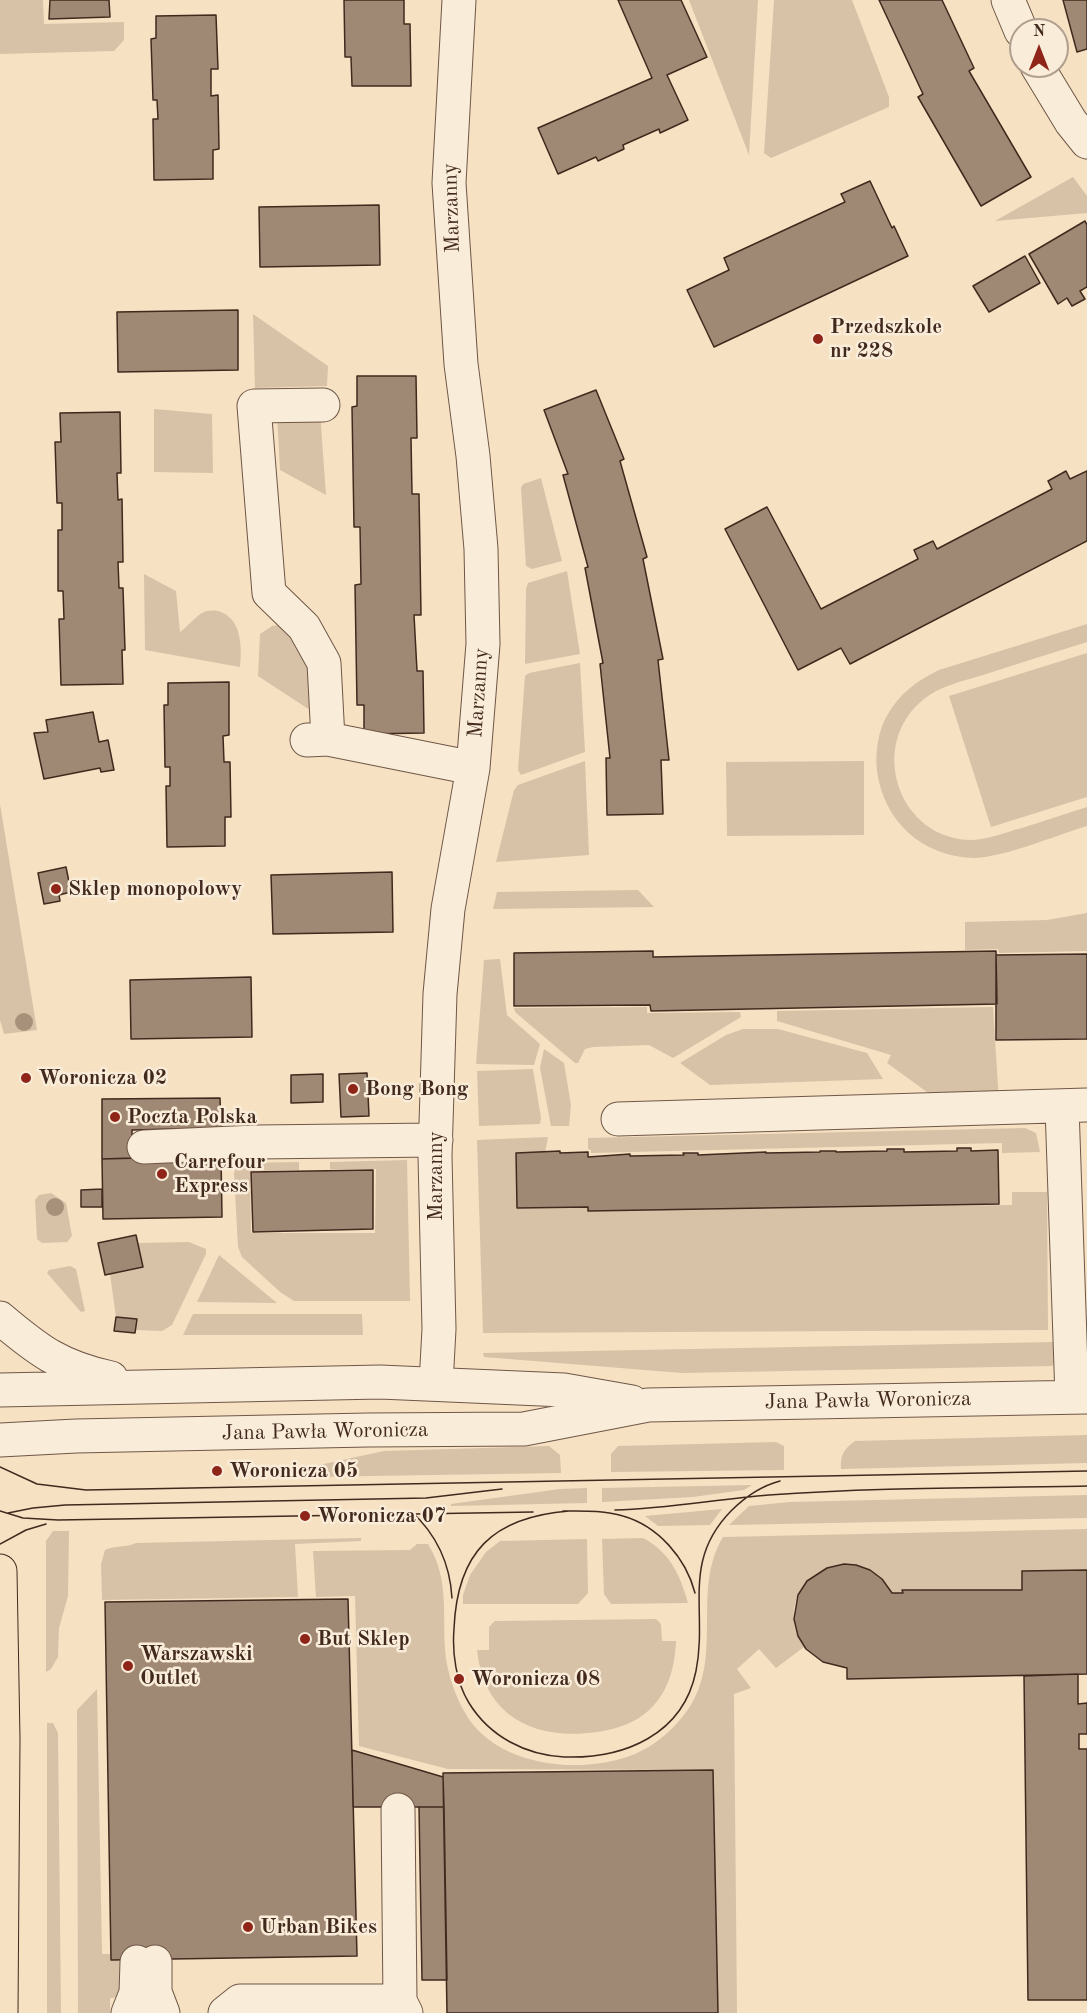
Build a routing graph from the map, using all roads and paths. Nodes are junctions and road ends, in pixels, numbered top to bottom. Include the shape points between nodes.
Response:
1 (459, 0) edge
2 (1008, 0) edge
3 (1016, 18) edge
4 (1044, 78) edge
5 (1087, 142) edge
6 (323, 405) dead end
7 (473, 768) junction
8 (1075, 1106) edge
9 (618, 1119) dead end
10 (436, 1140) junction
11 (144, 1147) dead end
12 (0, 1318) edge
13 (436, 1384) junction
14 (157, 1388) junction
15 (0, 1390) edge
16 (1080, 1397) edge
17 (648, 1405) junction
18 (0, 1440) edge
19 (0, 1571) edge
20 (398, 1810) dead end
21 (403, 2007) edge
22 (1, 2013) edge
23 (128, 2013) edge
24 (163, 2013) edge
25 (225, 2013) edge

1 - 7 street, Marzanny via 449,183 461,364 481,549 483,644
2 - 3 street
4 - 5 street
6 - 7 street via 254,406 268,593 304,627 324,663 317,740
7 - 10 street, Marzanny via 443,953
8 - 9 street
8 - 16 street
10 - 11 street
10 - 13 street, Marzanny
12 - 14 street via 66,1366
13 - 14 street, Jana Pawła Woronicza
13 - 17 street, Jana Pawła Woronicza via 564,1390
14 - 15 street, Jana Pawła Woronicza
16 - 17 street, Jana Pawła Woronicza
17 - 18 street, Jana Pawła Woronicza via 524,1429
19 - 22 main road
20 - 21 street
21 - 25 street via 240,2001
23 - 24 street via 146,1962

